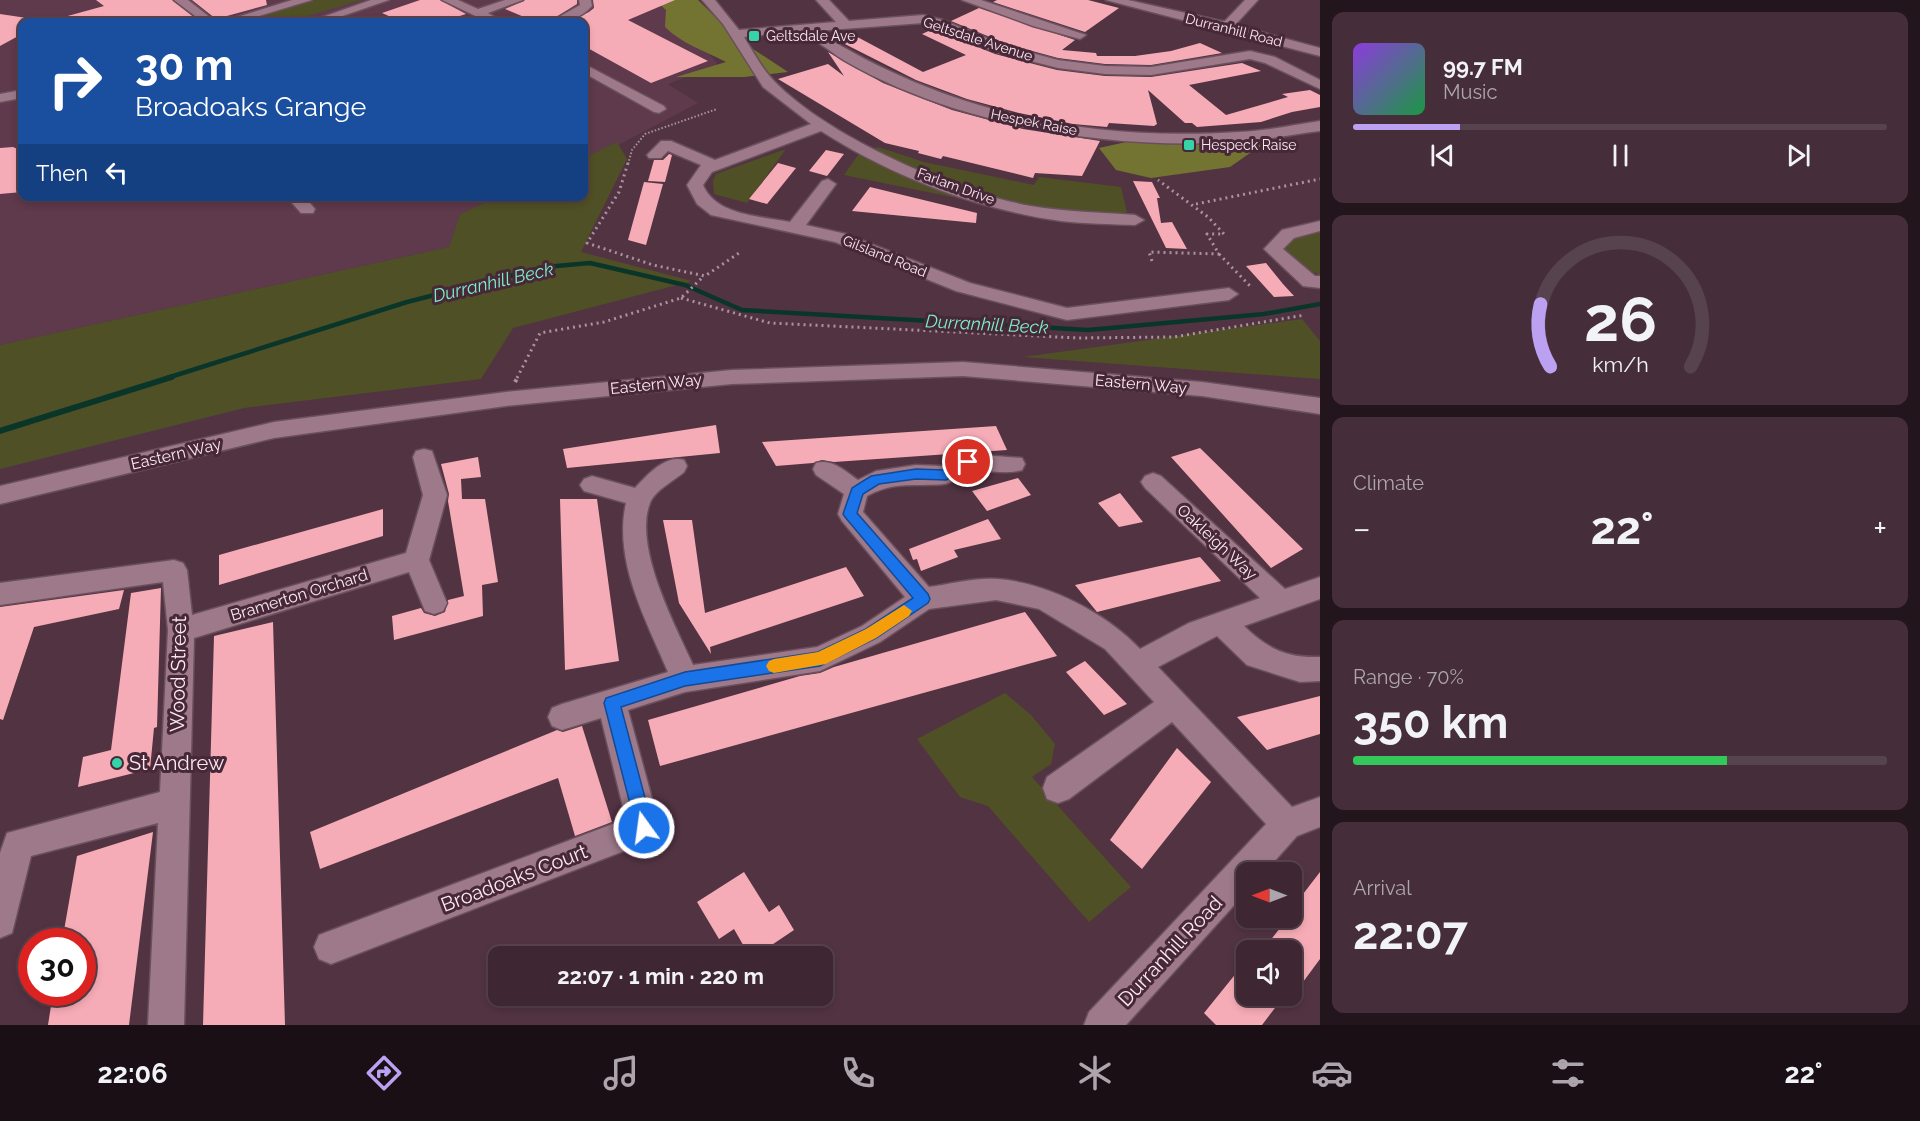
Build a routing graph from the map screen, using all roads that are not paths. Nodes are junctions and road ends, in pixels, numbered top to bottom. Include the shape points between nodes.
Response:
1 (180, 0) edge
2 (306, 0) edge
3 (383, 0) edge
4 (448, 0) edge
5 (516, 0) edge
6 (585, 0) edge
7 (708, 0) edge
8 (723, 0) edge
9 (822, 0) edge
10 (968, 0) edge
11 (1015, 0) edge
12 (1112, 0) edge
13 (1252, 0) edge
14 (478, 7) edge
15 (1001, 9) junction
16 (205, 18) edge
17 (241, 18) edge
18 (327, 18) edge
19 (492, 18) edge
20 (567, 18) edge
21 (726, 18) junction
22 (846, 25) junction
23 (1221, 25) junction
24 (803, 29) junction
25 (735, 34) junction
26 (1080, 35) dead end
27 (1320, 52) edge
28 (588, 70) edge
29 (1320, 85) edge
30 (18, 95) edge
31 (0, 98) edge
32 (659, 109) dead end
33 (823, 125) junction
34 (1320, 126) edge
35 (665, 146) dead end
36 (713, 165) junction
37 (828, 184) dead end
38 (299, 201) edge
39 (307, 209) dead end
40 (1135, 220) dead end
41 (796, 226) junction
42 (1320, 226) edge
43 (1320, 282) edge
44 (1229, 294) dead end
45 (1320, 405) edge
46 (424, 457) dead end
47 (1014, 464) dead end
48 (676, 466) dead end
49 (824, 470) dead end
50 (1153, 482) dead end
51 (592, 485) dead end
52 (857, 491) junction
53 (0, 495) edge
54 (640, 498) junction
55 (416, 560) junction
56 (1320, 588) edge
57 (0, 594) edge
58 (923, 599) junction
59 (434, 603) dead end
60 (1282, 603) junction
61 (1222, 623) junction
62 (181, 630) junction
63 (1137, 665) junction
64 (1320, 669) edge
65 (685, 679) junction
66 (612, 703) junction
67 (1174, 704) junction
68 (562, 717) dead end
69 (1058, 788) dead end
70 (175, 803) junction
71 (1320, 812) edge
72 (1287, 824) junction
73 (0, 921) edge
74 (331, 947) dead end
75 (166, 1025) edge
76 (1102, 1025) edge

1 - 16 street
2 - 17 street
3 - 18 street
4 - 14 street
5 - 14 street via 494,8
6 - 20 street via 586,6
7 - 21 street, Farlam Drive
8 - 21 street via 740,16
9 - 22 street
10 - 15 street
11 - 15 street
12 - 23 street, Durranhill Road
13 - 23 street via 1229,24
14 - 19 street
15 - 26 street via 1044,27
21 - 25 street, Farlam Drive
22 - 24 street, Geltsdale Avenue
22 - 29 street, Geltsdale Avenue via 929,20 1001,49 1058,64 1105,70 1151,70 1250,55 1270,60
23 - 27 street, Durranhill Road
24 - 25 street, Geltsdale Avenue
24 - 34 street, Hespek Raise via 878,75 951,105 1051,128 1158,139 1239,137
25 - 33 street, Farlam Drive via 755,68 779,94
28 - 32 street
30 - 31 street
33 - 36 street
33 - 40 street, Farlam Drive via 899,166 982,198 1060,216
35 - 36 street
36 - 41 street, Gilsland Road via 695,185 706,204 729,214
37 - 41 street
38 - 39 street
41 - 44 street, Gilsland Road via 840,238 963,287 1067,314
42 - 43 street via 1288,234 1274,249 1310,282
45 - 53 street, Eastern Way via 1202,389 963,369 732,377 506,399 274,430
46 - 55 street via 435,495
47 - 52 street via 968,462 946,475 916,474 876,480
48 - 54 street
49 - 52 street
50 - 60 street, Oakleigh Way
51 - 54 street
52 - 58 street via 850,514
54 - 65 street via 634,522 642,572
55 - 59 street
55 - 62 street, Bramerton Orchard
56 - 60 street
57 - 62 street, Wood Street via 174,570
58 - 63 street via 996,589 1045,600 1114,641
58 - 65 street via 871,634 820,659
60 - 61 street
61 - 63 street via 1198,631
61 - 64 street via 1257,656 1300,670
62 - 70 street, Wood Street
63 - 67 street
65 - 66 street
66 - 68 street
66 - 74 street, Broadoaks Court via 644,828
67 - 69 street
67 - 72 street
70 - 73 street via 18,844
70 - 75 street, Wood Street
71 - 72 street, Durranhill Road
72 - 76 street, Durranhill Road

